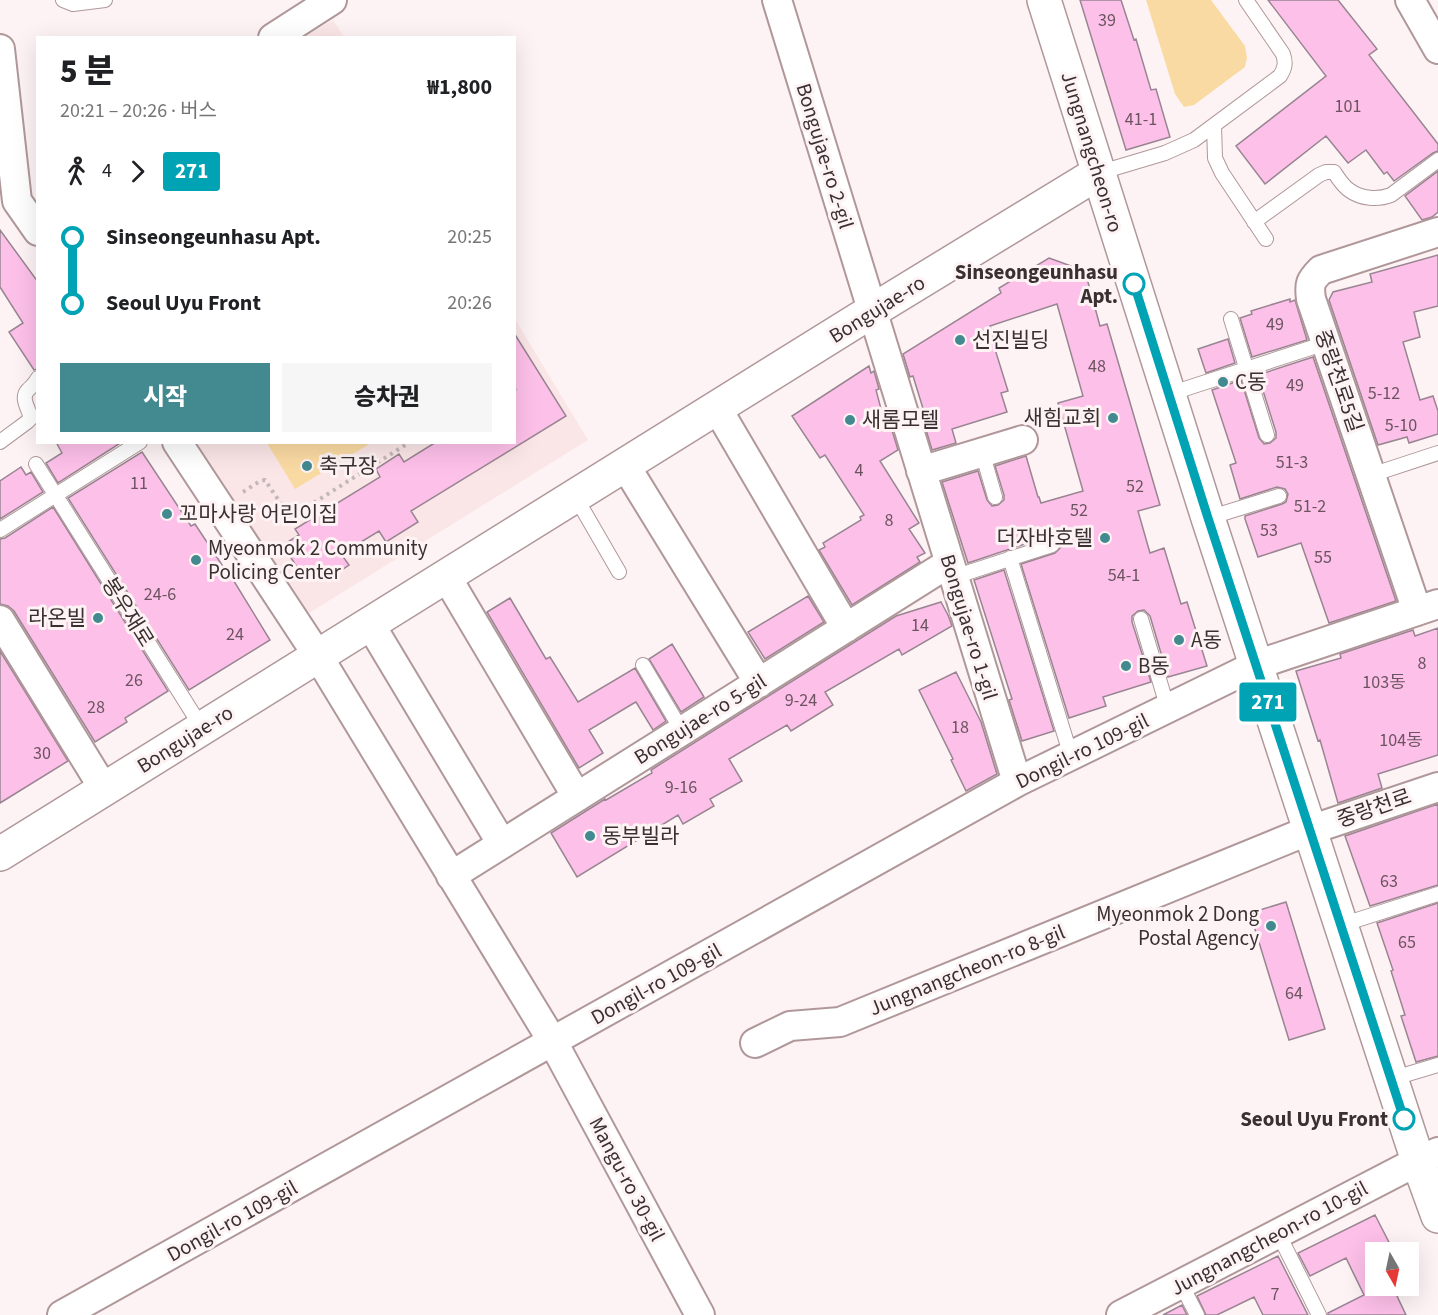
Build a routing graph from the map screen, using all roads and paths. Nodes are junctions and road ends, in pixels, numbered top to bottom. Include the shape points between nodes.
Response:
1 (63, 0) edge
2 (105, 0) edge
3 (332, 0) edge
4 (777, 0) edge
5 (1044, 0) edge
6 (1246, 0) edge
7 (1410, 0) edge
8 (276, 36) edge
9 (1438, 49) edge
10 (0, 50) edge
11 (0, 55) edge
12 (1214, 125) junction
13 (1438, 160) edge
14 (1098, 173) junction
15 (18, 198) edge
16 (1254, 222) junction
17 (36, 228) edge
18 (1438, 232) edge
19 (1266, 239) dead end
20 (872, 312) junction
21 (1231, 319) dead end
22 (1326, 343) junction
23 (1246, 369) junction
24 (36, 382) edge
25 (1169, 394) junction
26 (717, 408) junction
27 (1267, 435) dead end
28 (1023, 440) dead end
29 (0, 442) edge
30 (137, 444) edge
31 (178, 444) edge
32 (407, 444) edge
33 (982, 452) junction
34 (1438, 453) edge
35 (36, 464) dead end
36 (625, 465) junction
37 (921, 471) junction
38 (1371, 475) junction
39 (55, 495) junction
40 (1279, 495) dead end
41 (575, 496) junction
42 (995, 497) dead end
43 (219, 507) junction
44 (1208, 518) junction
45 (0, 530) edge
46 (1052, 545) dead end
47 (1010, 558) junction
48 (951, 570) junction
49 (619, 572) dead end
50 (446, 576) junction
51 (1428, 608) edge
52 (1142, 619) dead end
53 (0, 620) edge
54 (370, 624) junction
55 (846, 628) junction
56 (318, 656) junction
57 (643, 665) dead end
58 (1256, 665) junction
59 (759, 683) junction
60 (1168, 709) junction
61 (202, 728) junction
62 (682, 730) junction
63 (1071, 756) junction
64 (1017, 782) junction
65 (1438, 787) edge
66 (104, 789) junction
67 (577, 797) junction
68 (1310, 830) junction
69 (502, 844) junction
70 (0, 854) edge
71 (451, 876) junction
72 (1438, 894) edge
73 (1341, 925) junction
74 (553, 1042) junction
75 (755, 1043) dead end
76 (1438, 1065) edge
77 (1391, 1079) junction
78 (1428, 1156) edge
79 (1438, 1216) edge
80 (1278, 1233) junction
81 (1181, 1284) junction
82 (62, 1315) edge
83 (700, 1315) edge
84 (1121, 1315) edge
85 (1197, 1315) edge
86 (1319, 1315) edge

1 - 2 lane via 73,4
3 - 8 street
4 - 20 street, Bongujae-ro 2-gil
5 - 14 street, Jungnangcheon-ro
6 - 12 lane via 1283,54 1284,68 1280,76
7 - 9 street
10 - 11 street
11 - 15 street
12 - 14 lane via 1194,140 1165,153
12 - 16 lane via 1215,158
13 - 16 lane via 1384,197 1368,198 1350,190 1334,172 1326,172
14 - 20 street, Bongujae-ro
14 - 25 street, Jungnangcheon-ro
15 - 17 street
16 - 19 lane
18 - 22 street, 중랑천로5길 via 1321,270 1309,286
20 - 26 street, Bongujae-ro
20 - 37 street, Bongujae-ro 1-gil
21 - 23 lane
22 - 23 lane
22 - 38 street, 중랑천로5길
23 - 25 lane
23 - 27 lane
24 - 29 lane via 25,396 30,418
25 - 44 street, Jungnangcheon-ro
26 - 36 street, Bongujae-ro
26 - 55 street
28 - 33 street
30 - 39 lane
31 - 43 street
32 - 43 path via 293,516 289,516 265,480
33 - 37 street
33 - 42 lane
34 - 38 lane
35 - 39 lane, 봉우재로
36 - 41 street, Bongujae-ro
36 - 59 street
37 - 48 street, Bongujae-ro 1-gil
38 - 51 street, 중랑천로5길
39 - 45 lane
39 - 61 lane, 봉우재로
40 - 44 lane
41 - 49 lane
41 - 50 street, Bongujae-ro
43 - 56 street
44 - 58 street, Jungnangcheon-ro
46 - 47 lane
47 - 48 lane
47 - 63 lane
48 - 55 street, Bongujae-ro 5-gil
48 - 64 street, Bongujae-ro 1-gil
50 - 54 street, Bongujae-ro
50 - 67 street
51 - 58 street, Dongil-ro 109-gil
52 - 60 lane
53 - 66 street
54 - 56 street, Bongujae-ro
54 - 69 street
55 - 59 street, Bongujae-ro 5-gil
56 - 61 street, Bongujae-ro
56 - 71 street
57 - 62 lane
58 - 60 street, Dongil-ro 109-gil
58 - 68 street, Jungnangcheon-ro
59 - 62 street, Bongujae-ro 5-gil
60 - 63 street, Dongil-ro 109-gil
61 - 66 street, Bongujae-ro
62 - 67 street, Bongujae-ro 5-gil
63 - 64 street, Dongil-ro 109-gil
64 - 74 street, Dongil-ro 109-gil
65 - 68 street, 중랑천로
66 - 70 street, Bongujae-ro
67 - 69 street, Bongujae-ro 5-gil
68 - 73 street, Jungnangcheon-ro
68 - 75 street, Jungnangcheon-ro 8-gil via 840,1022 790,1026
69 - 71 street, Bongujae-ro 5-gil
71 - 74 street
72 - 73 lane
73 - 77 street, Jungnangcheon-ro
74 - 82 street, Dongil-ro 109-gil
74 - 83 street, Mangu-ro 30-gil
76 - 77 lane
77 - 78 street, Jungnangcheon-ro
78 - 79 street, Jungnangcheon-ro
78 - 80 street, Jungnangcheon-ro 10-gil
80 - 81 street, Jungnangcheon-ro 10-gil
80 - 86 lane
81 - 84 street, Jungnangcheon-ro 10-gil
81 - 85 lane

